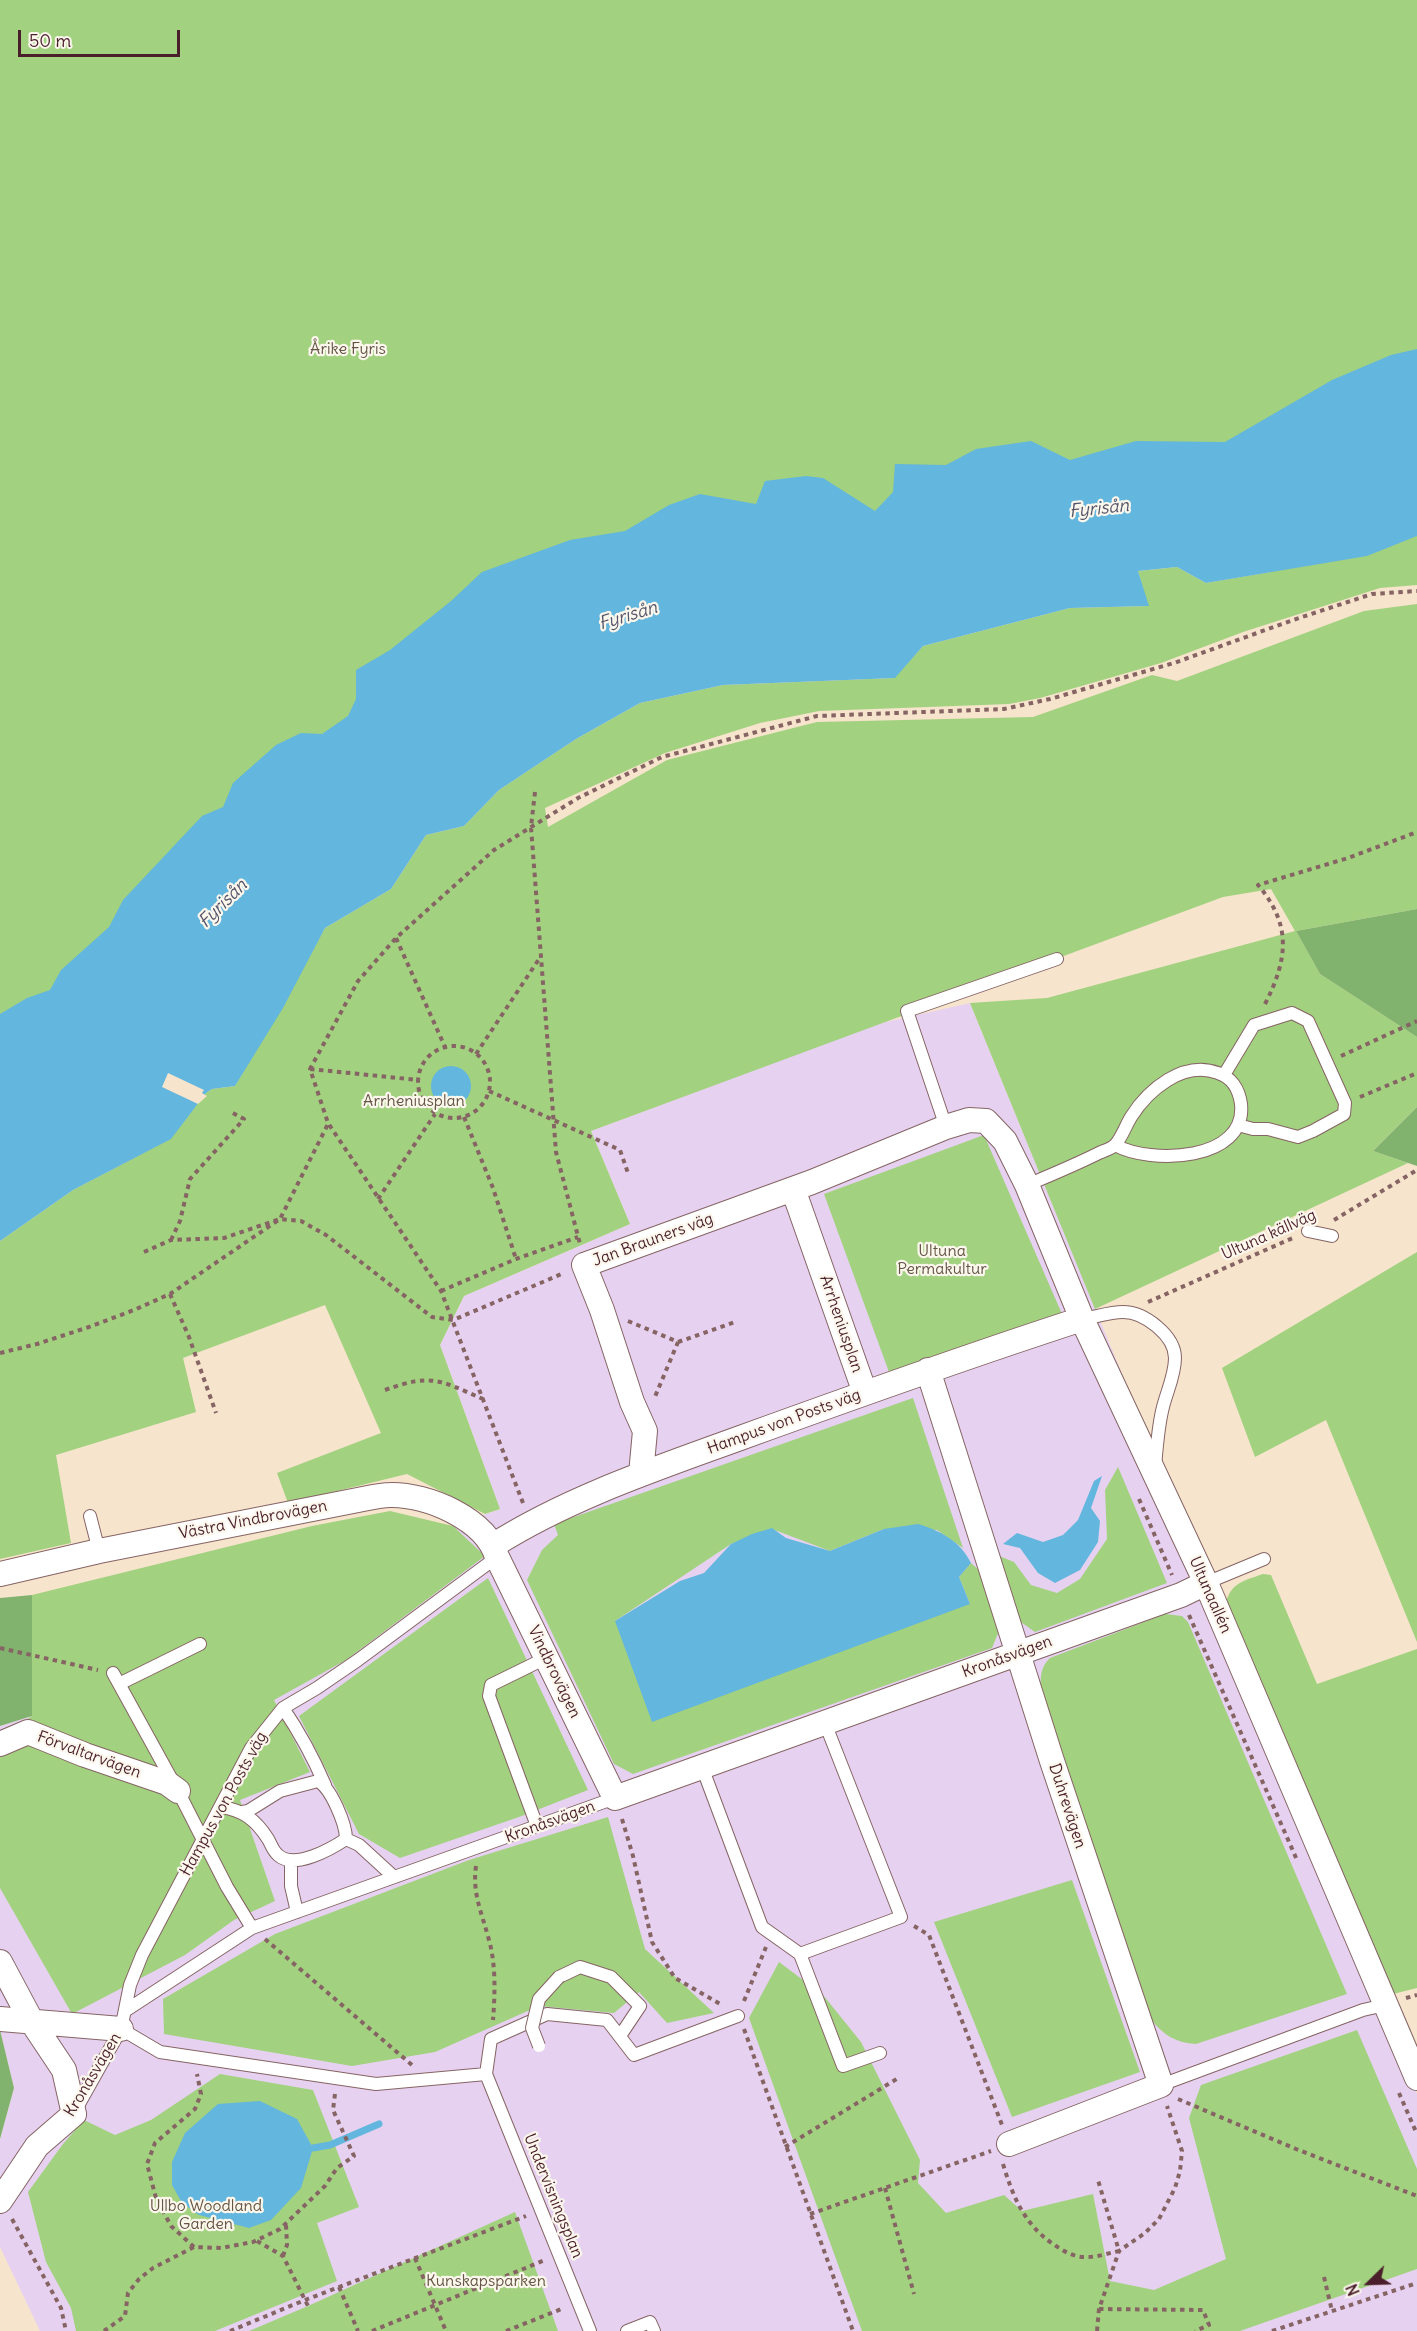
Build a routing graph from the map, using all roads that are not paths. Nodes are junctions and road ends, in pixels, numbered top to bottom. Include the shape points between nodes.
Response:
1 (1057, 959) dead end
2 (1224, 1075) junction
3 (986, 1121) joint
4 (1238, 1125) junction
5 (946, 1127) junction
6 (1115, 1145) junction
7 (1027, 1185) junction
8 (793, 1189) junction
9 (1308, 1231) road end
10 (1332, 1236) dead end
11 (1082, 1319) junction
12 (928, 1370) junction
13 (865, 1393) junction
14 (641, 1474) junction
15 (1154, 1474) junction
16 (90, 1515) dead end
17 (99, 1551) junction
18 (495, 1551) junction
19 (1264, 1559) dead end
20 (0, 1574) edge
21 (1206, 1583) junction
22 (200, 1644) dead end
23 (1018, 1653) junction
24 (546, 1658) junction
25 (283, 1708) junction
26 (825, 1723) junction
27 (0, 1744) edge
28 (702, 1767) junction
29 (325, 1785) junction
30 (178, 1791) junction
31 (615, 1798) junction
32 (220, 1807) junction
33 (242, 1812) junction
34 (537, 1826) junction
35 (346, 1839) junction
36 (204, 1840) junction
37 (291, 1860) junction
38 (394, 1877) junction
39 (297, 1912) junction
40 (252, 1928) junction
41 (800, 1954) junction
42 (0, 1962) edge
43 (1385, 2005) junction
44 (738, 2016) road end
45 (0, 2019) edge
46 (123, 2020) junction
47 (32, 2022) junction
48 (620, 2036) junction
49 (539, 2046) dead end
50 (880, 2053) dead end
51 (486, 2074) junction
52 (1406, 2080) edge
53 (1161, 2085) junction
54 (74, 2114) junction
55 (1004, 2146) road end
56 (0, 2200) edge
57 (590, 2331) edge
58 (627, 2331) edge
59 (654, 2331) edge

1 - 5 lane via 907,1011
2 - 4 lane via 1238,1092
2 - 4 lane via 1254,1024 1292,1013 1308,1021 1345,1103 1344,1114 1298,1137
2 - 6 lane via 1203,1069 1167,1080 1142,1101
3 - 5 street, Jan Brauners väg via 969,1120
3 - 7 street, Ultunaallén via 1005,1141
4 - 6 lane via 1206,1151 1177,1157 1131,1152
5 - 8 street, Jan Brauners väg
6 - 7 lane
7 - 11 street, Ultunaallén
8 - 13 street, Arrheniusplan
8 - 14 street, Jan Brauners väg via 584,1265 645,1431
9 - 10 lane
11 - 12 street, Hampus von Posts väg
11 - 15 street, Ultunaallén
11 - 15 lane via 1125,1312 1143,1318 1166,1335 1175,1356 1162,1408
12 - 13 street, Hampus von Posts väg
12 - 23 street, Duhrevägen
13 - 14 street, Hampus von Posts väg
14 - 18 street, Hampus von Posts väg via 528,1524
15 - 21 street, Ultunaallén
16 - 17 lane
17 - 18 street, Västra Vindbrovägen via 392,1495 448,1508 474,1526
17 - 20 street, Västra Vindbrovägen
18 - 24 street, Vindbrovägen
18 - 25 lane, Hampus von Posts väg via 358,1660
19 - 21 lane
21 - 23 street, Kronåsvägen
21 - 43 street, Ultunaallén
22 - 30 lane via 116,1678
23 - 26 street, Kronåsvägen
23 - 53 street, Duhrevägen
24 - 31 street, Vindbrovägen
24 - 34 lane via 491,1685 489,1696
25 - 29 lane via 311,1751
25 - 32 lane, Hampus von Posts väg via 251,1748
26 - 28 street, Kronåsvägen
26 - 41 lane via 901,1917
27 - 30 street, Förvaltarvägen via 28,1732 167,1783
28 - 31 street, Kronåsvägen
28 - 41 lane via 762,1927
29 - 33 lane via 318,1781 287,1789
29 - 35 lane via 343,1822
30 - 36 lane
31 - 34 lane, Kronåsvägen
32 - 33 lane
32 - 36 lane, Hampus von Posts väg
33 - 37 lane via 256,1822 277,1855
34 - 38 lane, Kronåsvägen
35 - 37 lane via 317,1854
35 - 38 lane via 359,1845
36 - 40 lane
36 - 46 lane, Hampus von Posts väg via 142,1955 130,1985
37 - 39 lane
38 - 39 lane, Kronåsvägen
39 - 40 lane, Kronåsvägen
40 - 46 lane, Kronåsvägen
41 - 50 lane via 843,2066
42 - 47 street
43 - 52 street, Ultunaallén
43 - 53 lane
44 - 48 lane via 634,2055
45 - 47 street
46 - 47 street
46 - 51 lane via 160,2052 342,2080 376,2084
46 - 54 lane, Kronåsvägen
47 - 54 street via 64,2070
48 - 49 lane, bridge via 640,2006 611,1977 580,1967 559,1977 538,1999 532,2028
48 - 51 lane via 607,2020 547,2014 491,2039
51 - 57 lane, Undervisningsplan
53 - 55 street
54 - 56 street, Kronåsvägen via 37,2146
58 - 59 lane via 650,2322

